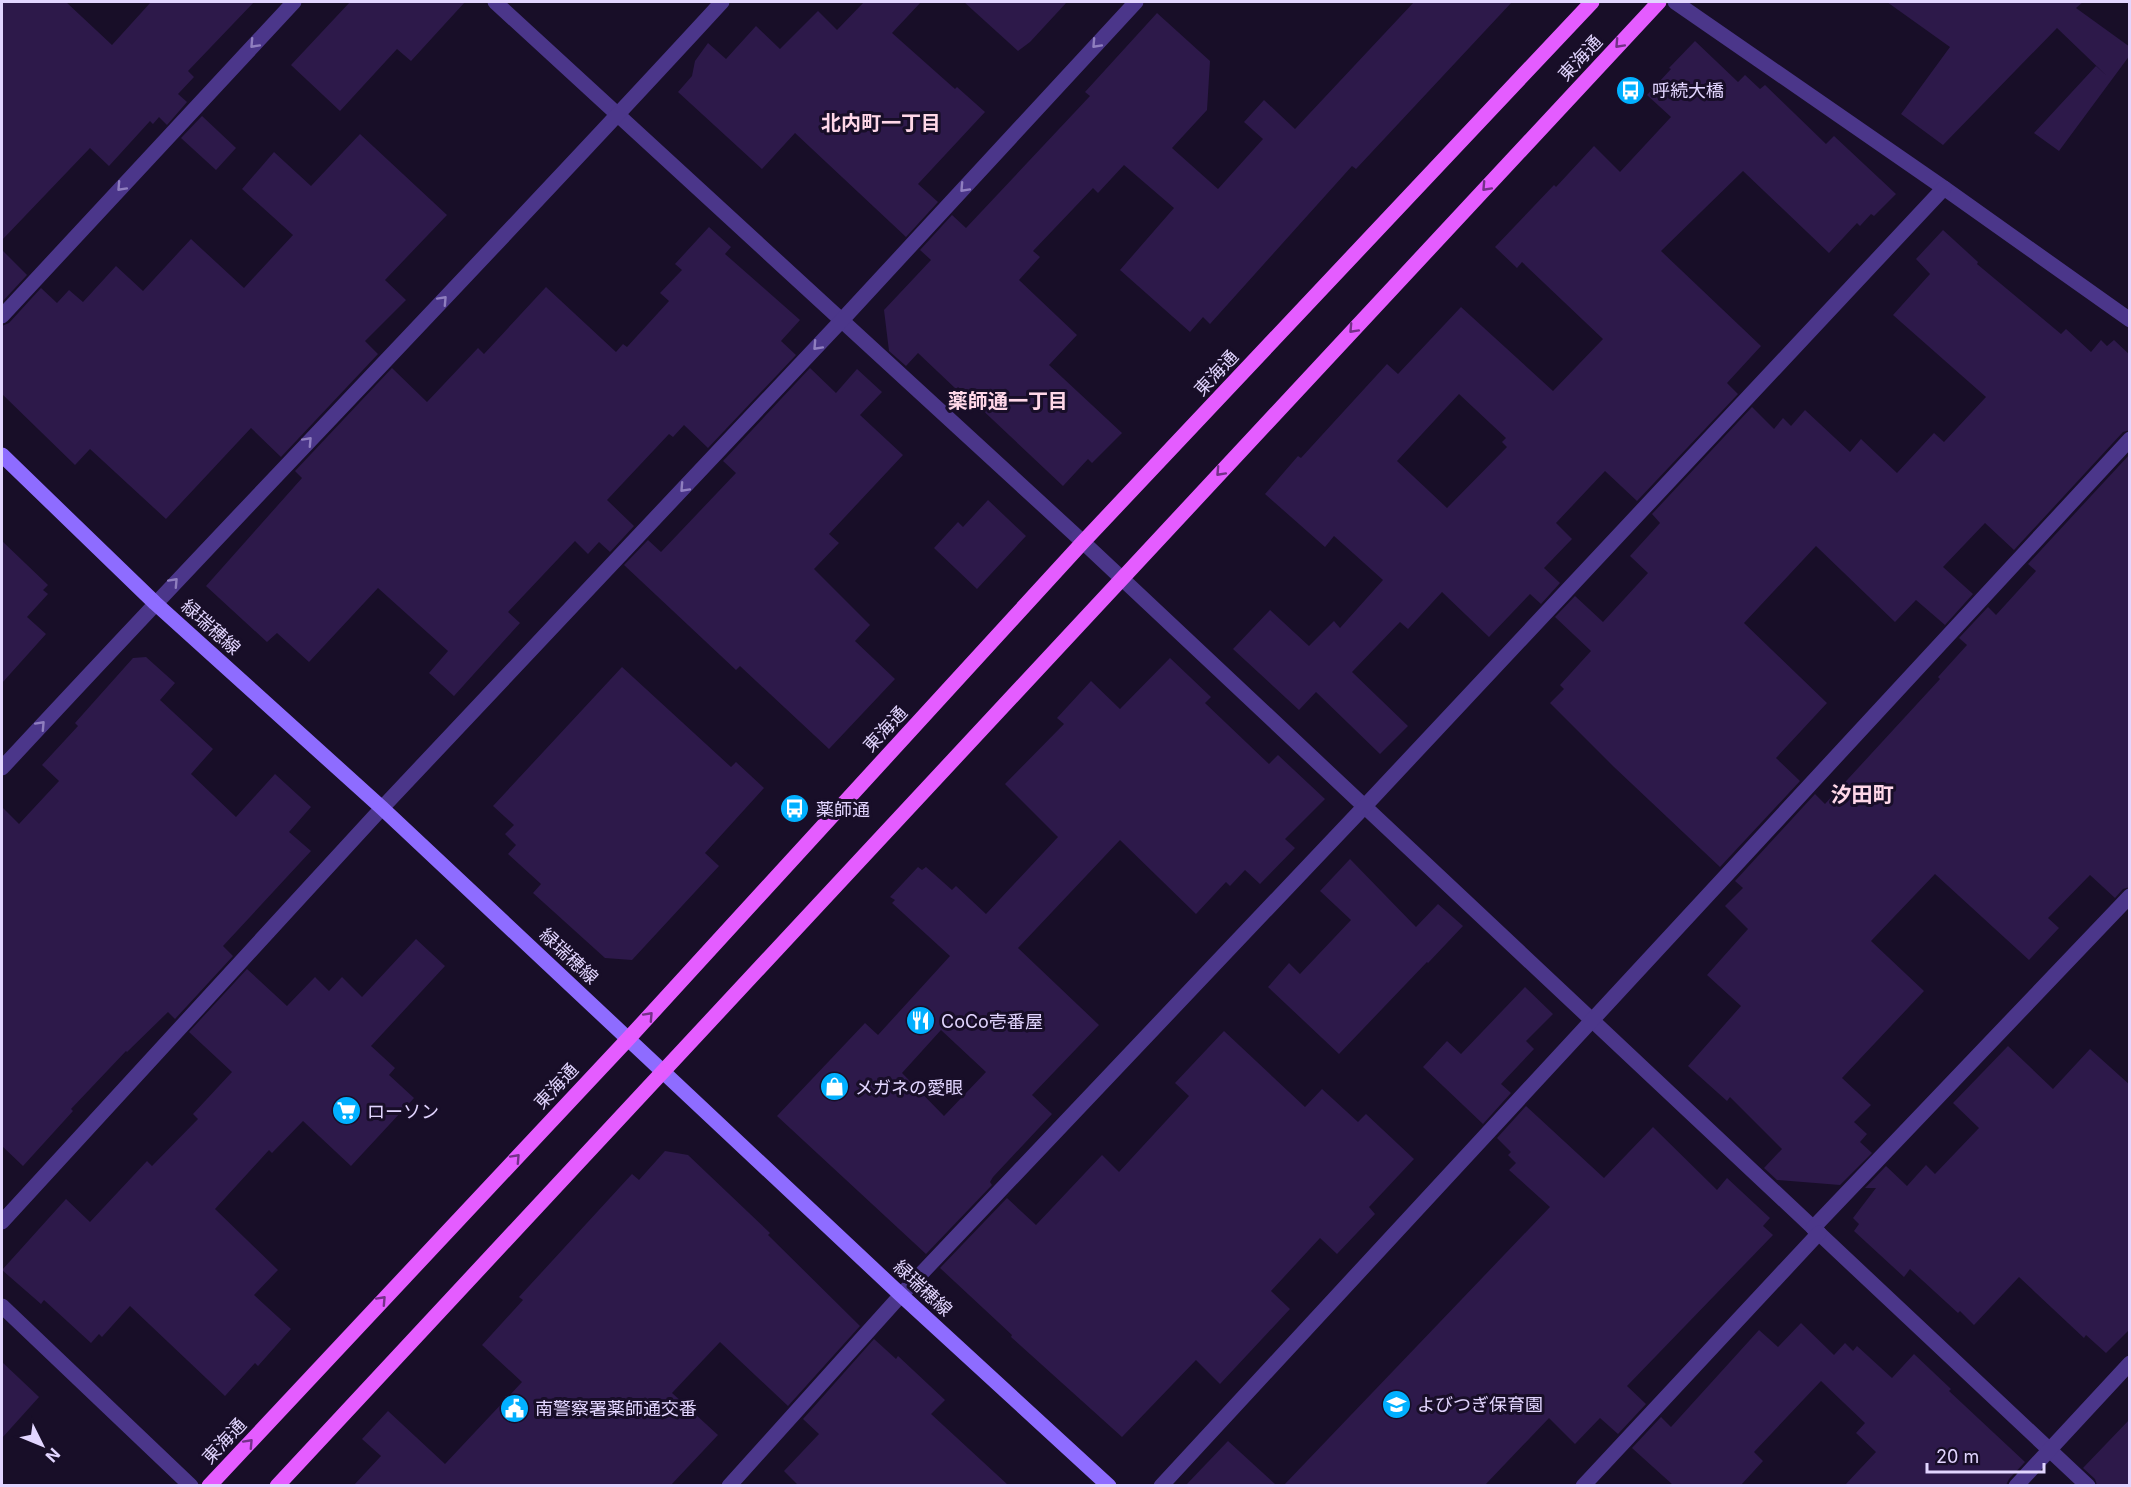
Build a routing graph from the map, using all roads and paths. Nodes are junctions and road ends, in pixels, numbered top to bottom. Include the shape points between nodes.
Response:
1 (294, 2) edge
2 (495, 2) edge
3 (722, 2) edge
4 (1136, 2) edge
5 (1592, 2) edge
6 (1659, 2) edge
7 (1674, 2) edge
8 (618, 115) junction
9 (1944, 188) junction
10 (2, 316) edge
11 (842, 320) junction
12 (2130, 320) edge
13 (2130, 439) edge
14 (2, 455) edge
15 (1083, 542) junction
16 (1121, 578) junction
17 (155, 603) junction
18 (2, 768) edge
19 (1364, 807) junction
20 (382, 808) junction
21 (2130, 896) edge
22 (1592, 1020) junction
23 (628, 1038) junction
24 (663, 1072) junction
25 (2, 1222) edge
26 (1816, 1230) junction
27 (901, 1295) junction
28 (2, 1306) edge
29 (2130, 1363) edge
30 (2049, 1450) junction
31 (191, 1485) edge
32 (209, 1485) edge
33 (277, 1485) edge
34 (729, 1485) edge
35 (1109, 1485) edge
36 (1161, 1485) edge
37 (1582, 1485) edge
38 (2016, 1485) edge
39 (2088, 1485) edge

1 -> 10 street
2 - 8 street
3 - 8 street
4 -> 11 street
5 - 15 main road, 東海通
6 -> 16 main road, 東海通
7 - 9 street
8 - 11 street
17 -> 8 street
9 - 12 street
9 - 19 street
11 - 15 street
11 -> 20 street
13 - 22 street
14 - 17 main road, 緑瑞穂線
15 - 16 street
23 -> 15 main road, 東海通
16 - 19 street
16 - 24 main road, 東海通
18 -> 17 street
17 - 20 main road, 緑瑞穂線
19 - 22 street
19 - 27 street
20 - 23 main road, 緑瑞穂線
20 - 25 street
21 - 26 street
22 - 26 street
22 - 36 street
23 - 24 main road, 緑瑞穂線
32 -> 23 main road, 東海通
24 - 27 main road, 緑瑞穂線
24 - 33 main road, 東海通
26 - 30 street
26 - 37 street
27 - 34 street
27 - 35 main road, 緑瑞穂線
28 - 31 street
29 - 30 street
30 - 38 street
30 - 39 street

